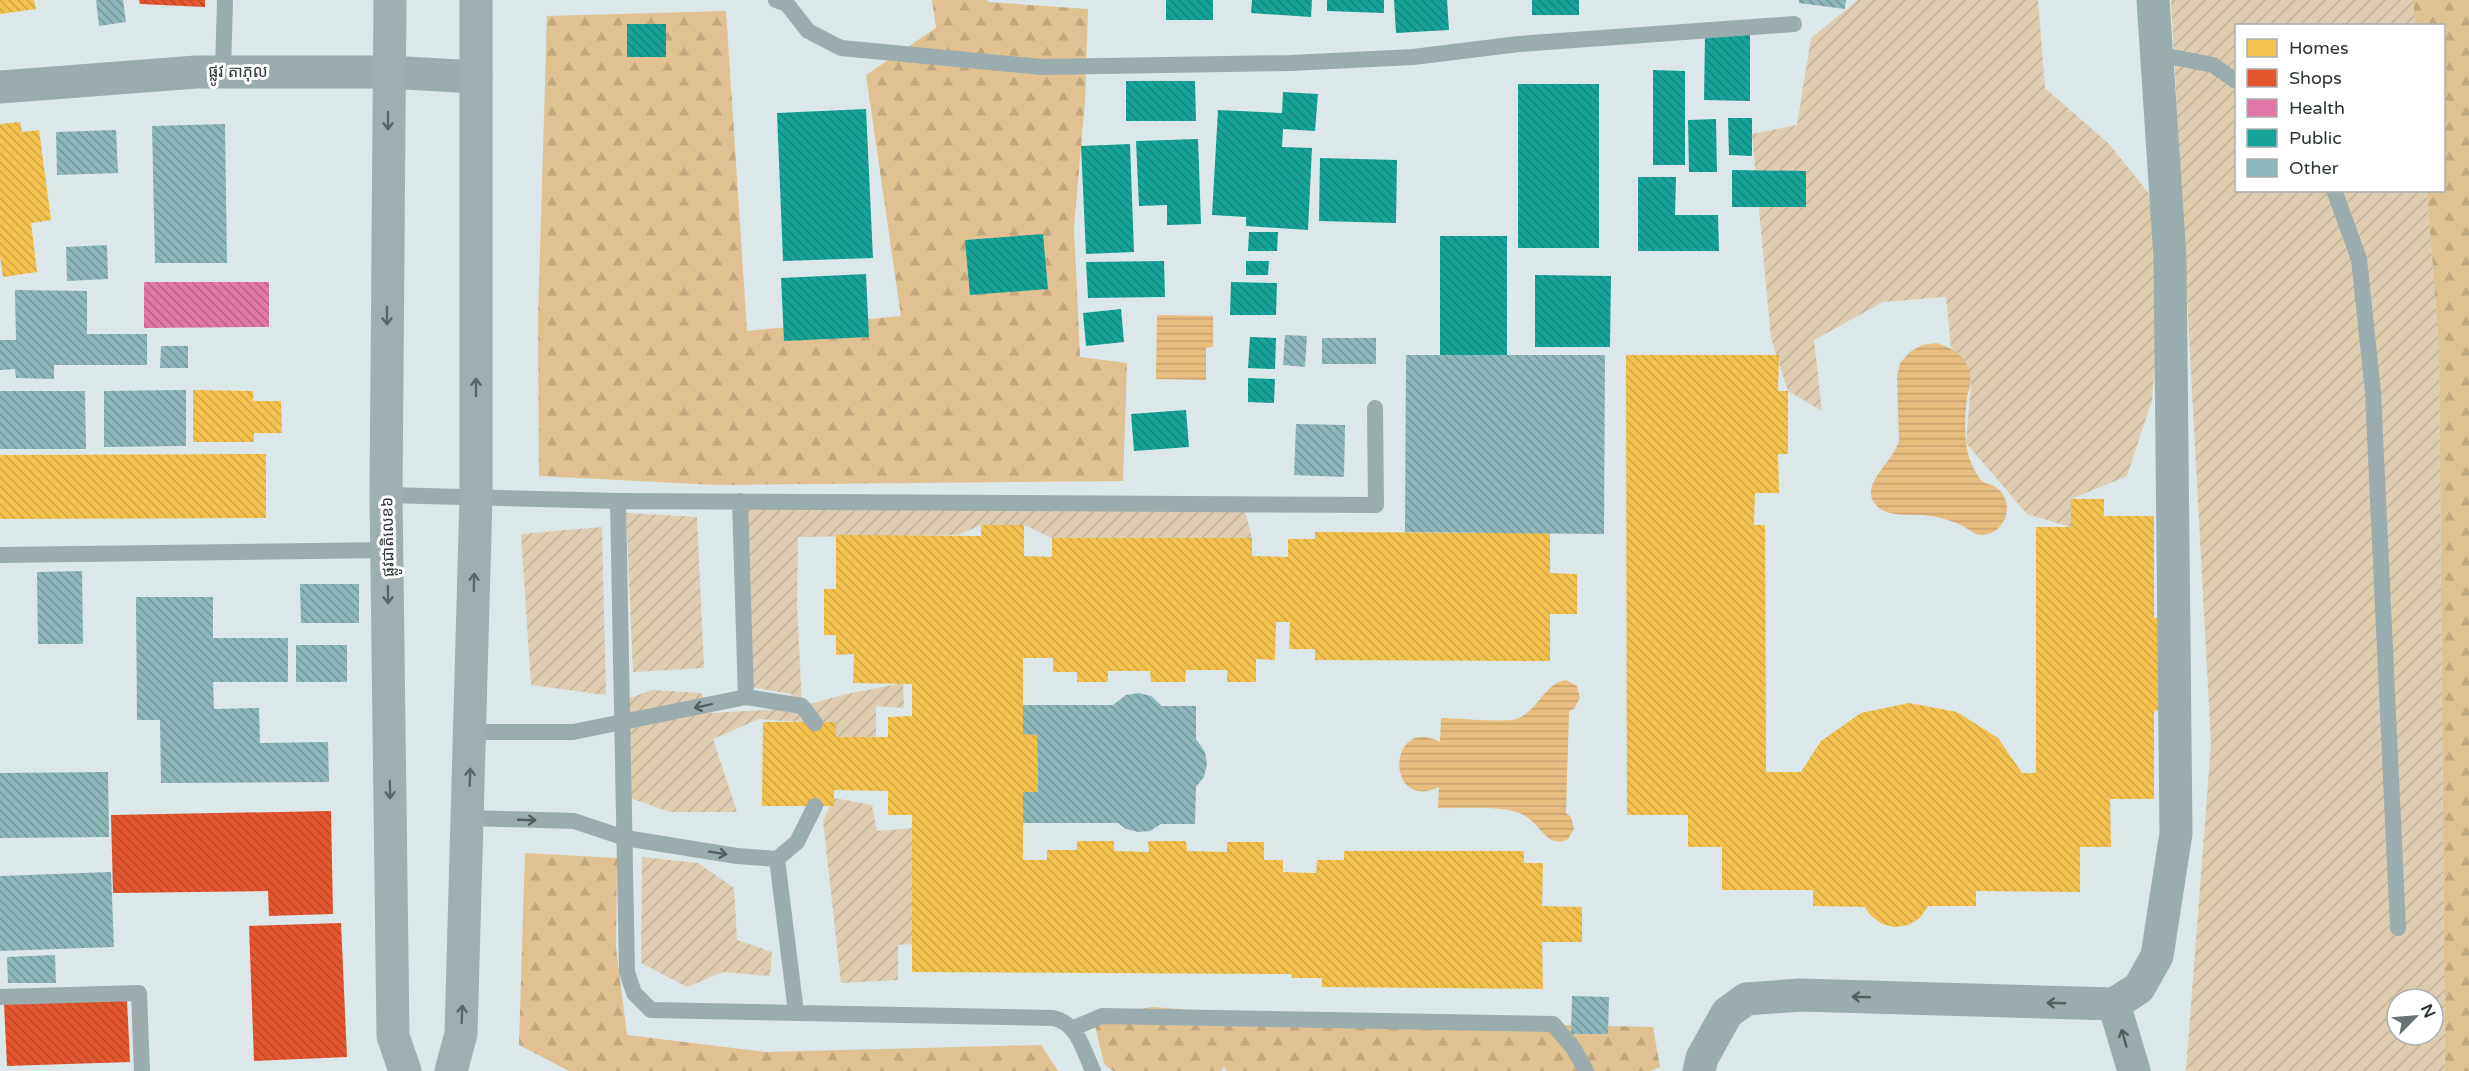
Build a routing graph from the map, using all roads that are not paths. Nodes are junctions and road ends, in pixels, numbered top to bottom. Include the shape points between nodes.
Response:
1 (225, 0) edge
2 (390, 0) edge
3 (476, 0) edge
4 (776, 0) edge
5 (2153, 0) edge
6 (1794, 24) dead end
7 (2157, 54) junction
8 (223, 71) junction
9 (388, 72) junction
10 (476, 77) junction
11 (2235, 80) edge
12 (0, 87) edge
13 (2335, 192) edge
14 (1375, 408) dead end
15 (386, 495) junction
16 (476, 497) junction
17 (618, 501) junction
18 (740, 501) junction
19 (388, 550) junction
20 (0, 555) edge
21 (746, 697) junction
22 (622, 723) junction
23 (815, 723) dead end
24 (471, 732) junction
25 (815, 806) dead end
26 (469, 818) junction
27 (625, 838) junction
28 (777, 858) junction
29 (2398, 928) dead end
30 (0, 996) edge
31 (2114, 1004) junction
32 (796, 1012) junction
33 (1074, 1028) junction
34 (142, 1071) edge
35 (405, 1071) edge
36 (451, 1071) edge
37 (1093, 1071) edge
38 (1586, 1071) edge
39 (1699, 1071) edge
40 (2134, 1071) edge

1 - 8 lane
2 - 9 main road, ផ្លូវជាតិលេខ៦
3 - 10 main road
4 - 6 lane via 787,4 808,31 841,48 1042,67 1413,57 1519,44
5 - 7 street
7 - 11 lane via 2213,65
7 - 31 street via 2170,258 2176,833 2157,956 2139,988
8 - 9 street, ផ្លូវ តាភុល
8 - 12 street, ផ្លូវ តាភុល
9 - 10 street, ផ្លូវ តាភុល
9 -> 15 main road, ផ្លូវជាតិលេខ៦
16 -> 10 main road
13 - 29 lane via 2359,259 2373,392
14 - 18 lane via 1376,505
15 - 16 lane
15 - 19 main road, ផ្លូវជាតិលេខ៦
16 - 17 lane
24 -> 16 main road
17 - 18 lane
17 - 22 lane
18 - 21 lane
19 - 20 lane
19 -> 35 main road, ផ្លូវជាតិលេខ៦ via 393,1035
21 -> 22 lane
21 - 23 lane via 802,706
22 - 24 lane via 573,732
22 - 27 lane
26 -> 24 main road
25 - 28 lane via 797,842
26 -> 27 lane via 574,821
36 -> 26 main road via 461,1034
27 -> 28 lane via 737,856
27 - 32 lane via 627,972 634,993 651,1010
28 - 32 lane
30 - 34 lane via 139,993
31 -> 39 street via 1800,995 1746,999 1727,1012
40 -> 31 street
32 - 33 lane via 1053,1018
33 - 37 lane
33 - 38 lane via 1102,1016 1553,1024 1574,1048

